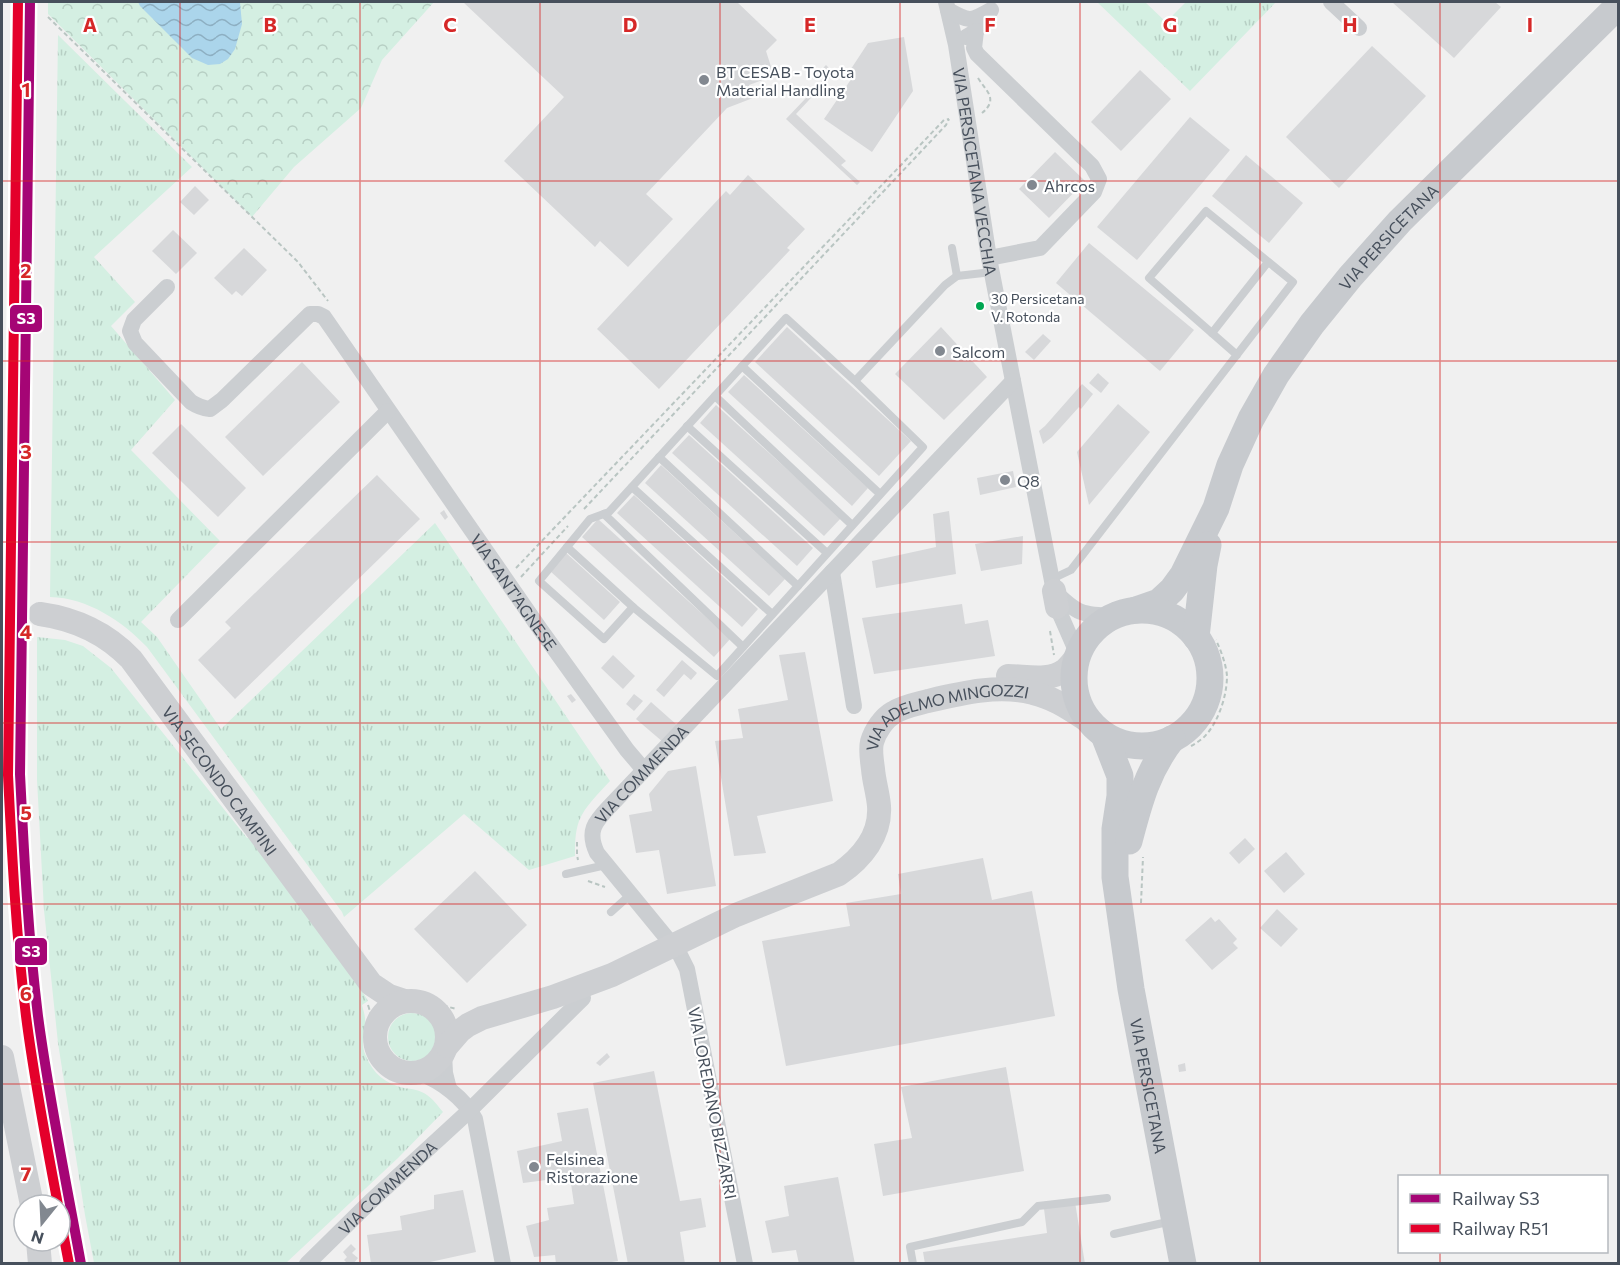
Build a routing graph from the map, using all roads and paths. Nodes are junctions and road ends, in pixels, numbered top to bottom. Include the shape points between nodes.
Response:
1 (1331, 2) edge
2 (947, 6) edge
3 (995, 6) edge
4 (1618, 6) edge
5 (48, 17) dead end
6 (1359, 28) dead end
7 (976, 31) junction
8 (956, 45) junction
9 (979, 73) dead end
10 (979, 114) dead end
11 (248, 211) dead end
12 (952, 248) dead end
13 (1268, 262) junction
14 (991, 265) junction
15 (957, 276) junction
16 (167, 287) dead end
17 (1212, 333) junction
18 (1237, 355) junction
19 (742, 366) junction
20 (855, 381) junction
21 (1013, 381) junction
22 (715, 396) junction
23 (388, 411) junction
24 (687, 426) junction
25 (659, 457) junction
26 (632, 487) junction
27 (880, 494) junction
28 (1216, 508) junction
29 (581, 513) dead end
30 (604, 514) junction
31 (573, 521) dead end
32 (852, 525) junction
33 (567, 547) junction
34 (827, 553) junction
35 (517, 567) dead end
36 (832, 572) junction
37 (520, 577) dead end
38 (798, 586) junction
39 (1054, 592) junction
40 (633, 607) junction
41 (1125, 613) junction
42 (40, 614) tunnel mouth
43 (772, 614) junction
44 (178, 620) dead end
45 (1206, 639) junction
46 (743, 647) junction
47 (1078, 655) junction
48 (854, 706) dead end
49 (1097, 729) junction
50 (1179, 745) junction
51 (644, 770) junction
52 (1143, 849) dead end
53 (606, 865) junction
54 (566, 874) dead end
55 (630, 895) junction
56 (1130, 905) junction
57 (611, 912) dead end
58 (736, 915) junction
59 (673, 946) junction
60 (370, 994) junction
61 (411, 997) junction
62 (583, 998) dead end
63 (447, 1010) junction
64 (482, 1018) junction
65 (375, 1028) junction
66 (445, 1049) junction
67 (2, 1057) edge
68 (417, 1076) junction
69 (449, 1089) junction
70 (469, 1111) junction
71 (30, 1193) edge
72 (1107, 1198) dead end
73 (1175, 1220) junction
74 (1114, 1234) dead end
75 (307, 1263) edge
76 (503, 1263) edge
77 (745, 1263) edge
78 (913, 1263) edge
79 (1183, 1263) edge

1 - 6 street
2 - 3 street via 974,20
2 - 8 street, VIA PERSICETANA VECCHIA
3 - 7 street
4 - 28 main road, VIA PERSICETANA via 1400,221 1312,324 1251,419
5 - 11 path
7 - 8 street
7 - 14 street via 977,54 1092,166 1099,179 1094,192 1040,249
8 - 14 street, VIA PERSICETANA VECCHIA
9 - 10 path via 990,101
12 - 15 lane
13 - 17 lane
13 - 17 lane via 1206,211 1149,278
13 - 18 lane via 1293,282
14 - 15 lane
14 - 21 street, VIA PERSICETANA VECCHIA
15 - 20 lane
16 - 23 street, VIA SANT'AGNESE via 134,320 130,331 135,343 198,407 210,409 216,405 310,314 318,314 330,325
17 - 18 lane
18 - 39 lane
19 - 20 lane via 786,318
19 - 22 lane
19 - 27 lane
20 - 27 lane via 923,447
21 - 36 street, VIA COMMENDA
21 - 39 street, VIA PERSICETANA VECCHIA
22 - 24 lane
22 - 32 lane
23 - 44 street
23 - 51 street, VIA SANT'AGNESE
24 - 25 lane
24 - 34 lane
25 - 26 lane
25 - 38 lane
26 - 30 lane
26 - 43 lane
27 - 32 lane
28 - 41 main road, VIA PERSICETANA via 1191,561 1172,590 1159,602
28 - 45 main road, VIA PERSICETANA via 1204,566
29 - 35 path via 948,119
30 - 33 lane via 590,519
30 - 46 lane
31 - 37 path
32 - 34 lane
33 - 40 lane
33 - 40 lane via 539,581 604,639
34 - 38 lane
36 - 48 street
36 - 51 street, VIA COMMENDA
38 - 43 lane
39 - 41 street via 1088,615
39 - 47 street, VIA PERSICETANA VECCHIA
40 - 46 lane via 717,676
41 - 45 main road via 1158,612
41 - 47 main road via 1102,623 1083,643
42 - 60 street, VIA SECONDO CAMPINI via 56,616 104,635 131,659
43 - 46 lane
45 - 50 main road via 1210,677 1207,699 1182,734
45 - 50 path via 1221,652 1227,675 1225,695 1204,737
47 - 49 main road via 1075,690 1080,707
47 - 58 street, VIA ADELMO MINGOZZI via 1056,675 995,677 925,688 885,701 866,721 858,745 866,802 857,838 839,859
49 - 50 main road via 1117,741 1138,746
49 - 56 main road, VIA PERSICETANA via 1120,776 1115,877
49 - 58 street, VIA ADELMO MINGOZZI via 1062,703 1014,690 983,690 893,713 880,725 872,742 879,816 873,838 863,853 839,874
50 - 56 main road, VIA PERSICETANA via 1159,756 1138,804 1127,848
51 - 53 street, VIA COMMENDA via 597,820 592,831 592,843
52 - 56 path
53 - 54 lane
53 - 55 street, VIA COMMENDA
55 - 57 lane
55 - 59 street, VIA COMMENDA
56 - 73 main road, VIA PERSICETANA via 1131,989
58 - 59 street, VIA ADELMO MINGOZZI
59 - 64 street via 553,997
59 - 77 street, VIA LOREDANO BIZZARRI via 687,969
60 - 61 street, VIA SECONDO CAMPINI
60 - 65 street, VIA SECONDO CAMPINI via 377,1004
60 - 68 path via 372,1053 378,1063 398,1077
61 - 63 street
61 - 63 path via 426,996
61 - 65 street via 386,1010
62 - 70 street, VIA COMMENDA
63 - 64 street via 458,1019
63 - 66 street via 442,1018 448,1036
64 - 66 street via 468,1024
65 - 68 street via 376,1050 382,1059 399,1072
66 - 68 street via 435,1064
66 - 69 street
67 - 71 street
68 - 69 street via 436,1080
69 - 70 street
70 - 75 street, VIA COMMENDA
70 - 76 street via 476,1124
72 - 78 lane via 1038,1206 1022,1222 910,1247
73 - 74 lane
73 - 79 main road, VIA PERSICETANA

